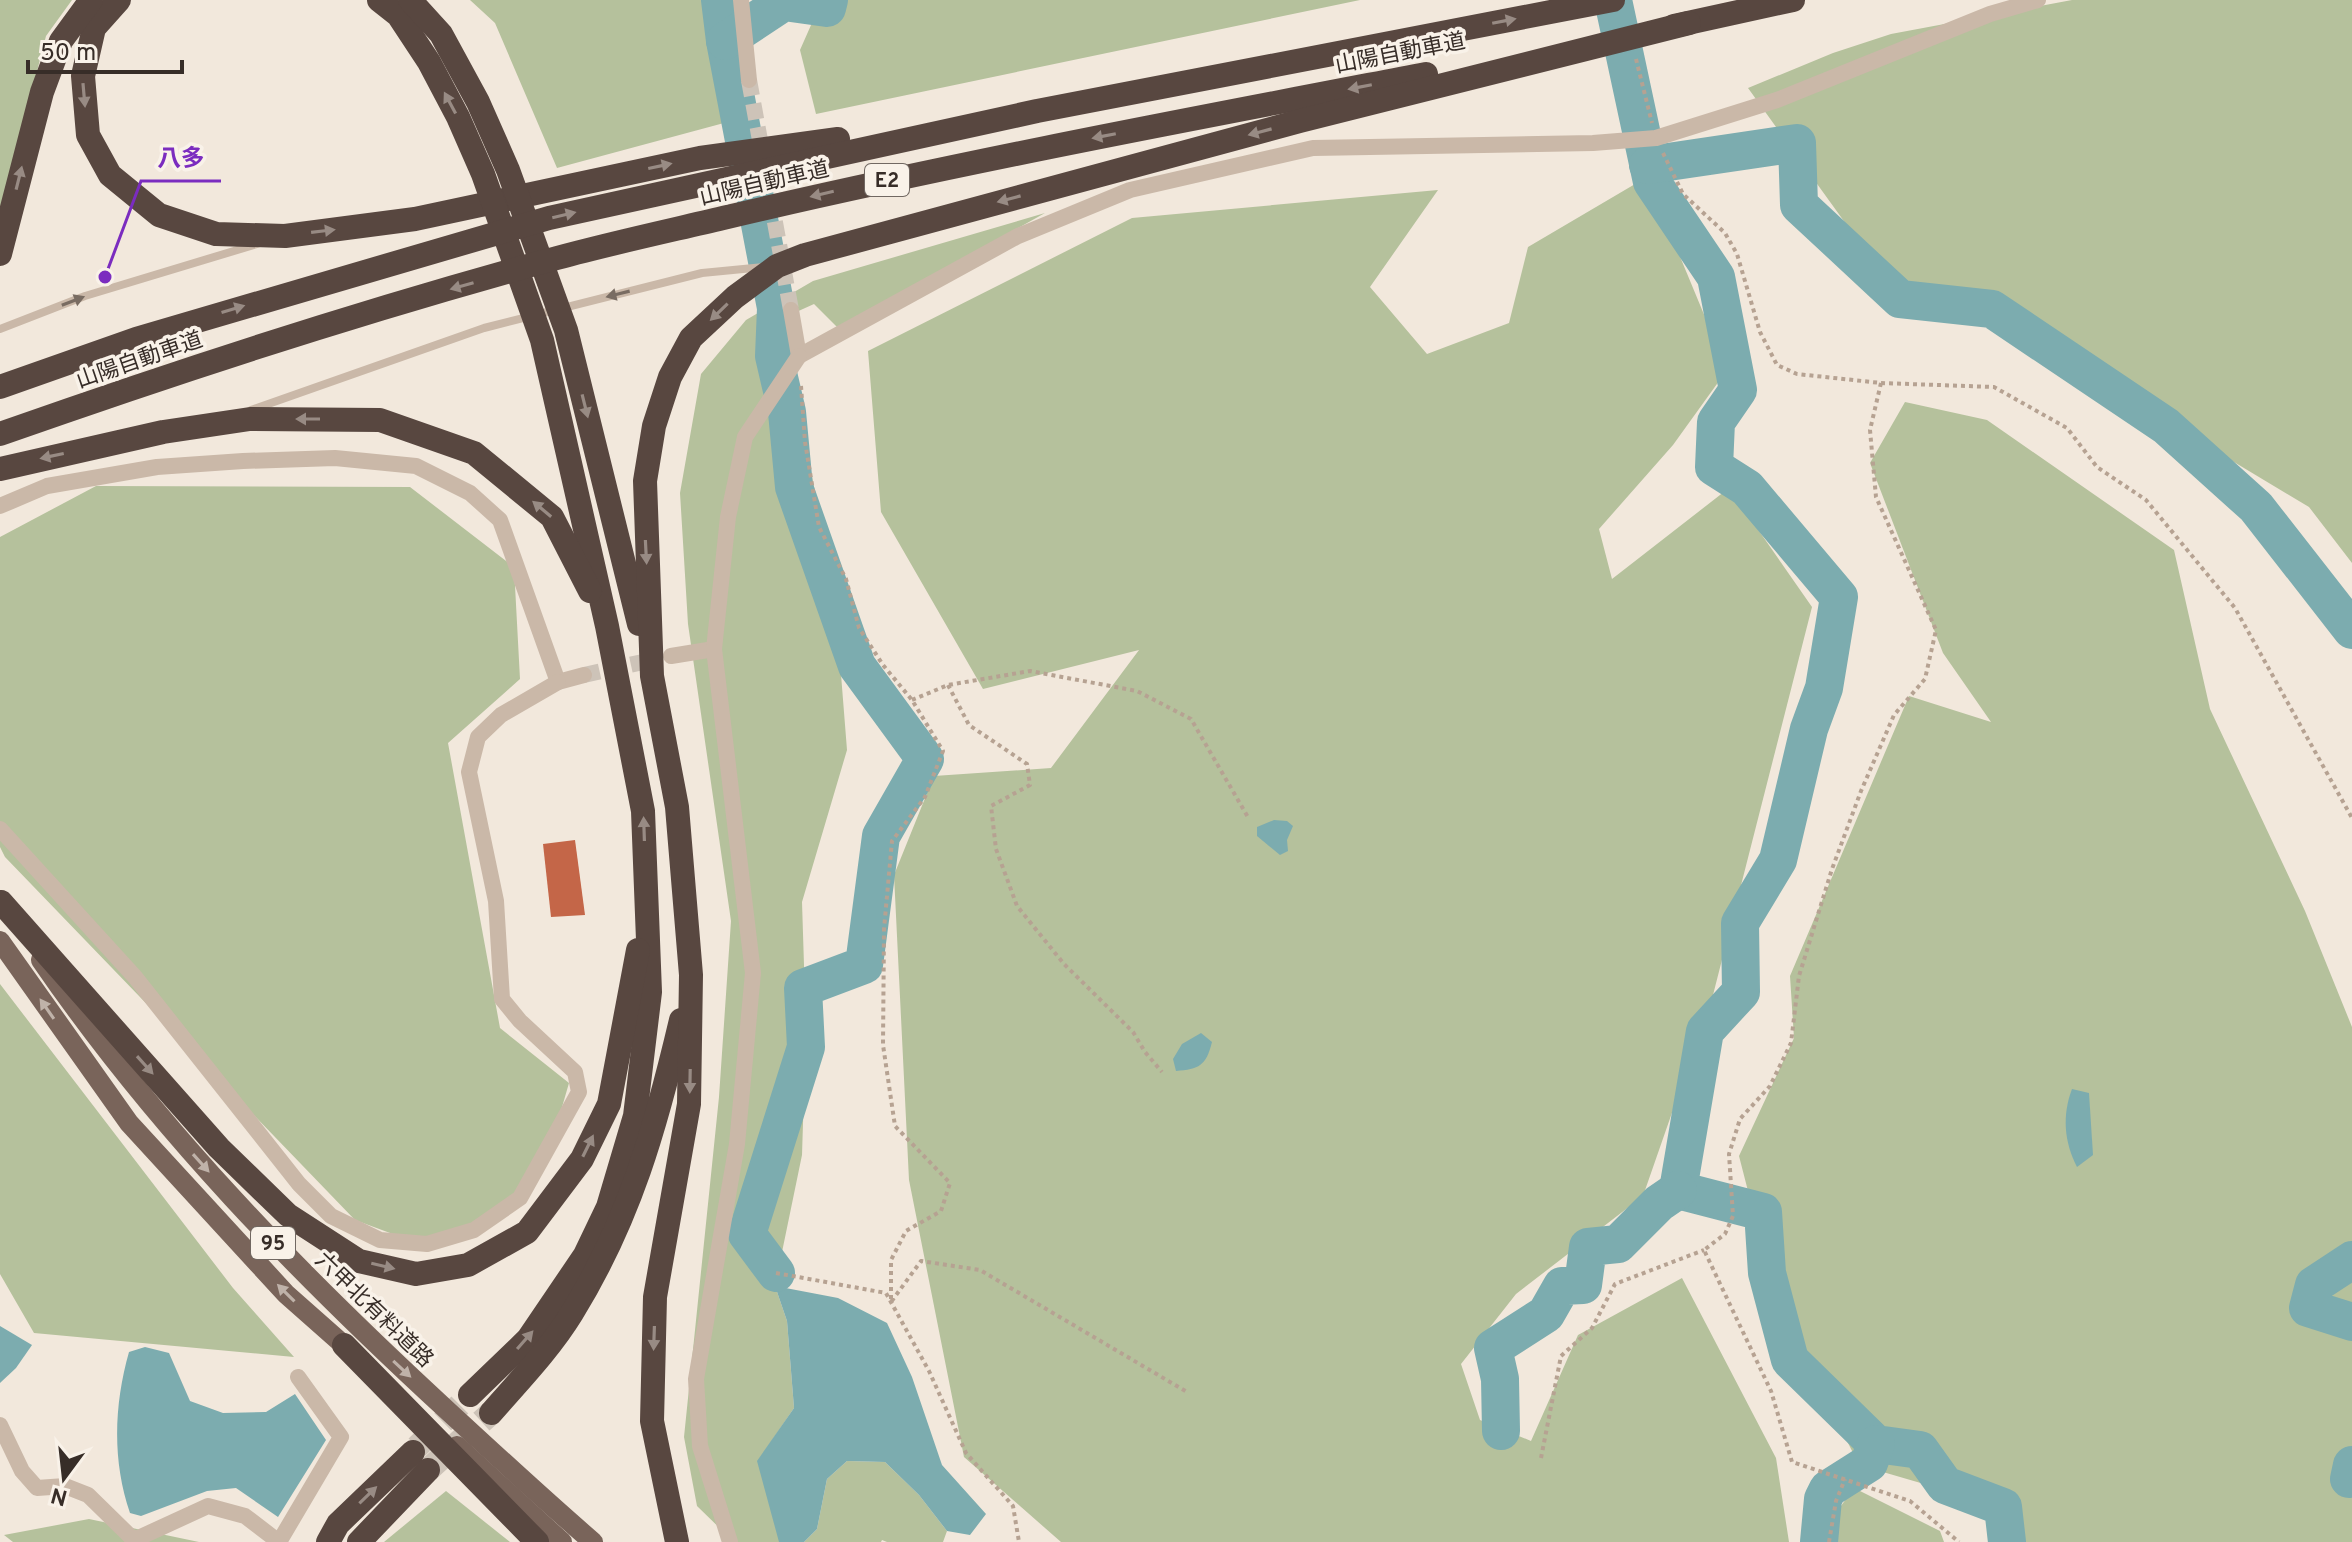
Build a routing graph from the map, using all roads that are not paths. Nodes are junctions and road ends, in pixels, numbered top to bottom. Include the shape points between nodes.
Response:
1 (91, 0) edge
2 (119, 0) edge
3 (379, 0) edge
4 (410, 0) edge
5 (741, 0) edge
6 (1613, 0) edge
7 (1793, 0) edge
8 (2038, 0) edge
9 (1689, 23) junction
10 (749, 80) tunnel mouth
11 (1037, 111) junction
12 (285, 236) junction
13 (0, 254) edge
14 (777, 266) junction
15 (791, 310) tunnel mouth
16 (0, 329) edge
17 (799, 356) junction
18 (0, 387) edge
19 (206, 426) junction
20 (0, 434) edge
21 (0, 469) edge
22 (0, 506) edge
23 (607, 626) junction
24 (714, 649) junction
25 (671, 656) tunnel mouth
26 (584, 675) tunnel mouth
27 (652, 676) junction
28 (558, 682) junction
29 (0, 829) edge
30 (0, 902) edge
31 (647, 906) junction
32 (0, 941) edge
33 (691, 975) junction
34 (344, 1345) junction
35 (298, 1377) dead end
36 (470, 1395) tunnel mouth
37 (491, 1413) tunnel mouth
38 (0, 1425) edge
39 (279, 1542) edge
40 (328, 1542) edge
41 (359, 1542) edge
42 (537, 1542) edge
43 (562, 1542) edge
44 (593, 1542) edge
45 (677, 1542) edge
46 (730, 1542) edge

13 -> 1 highway via 42,92 61,41
2 -> 12 highway via 94,28 83,76 88,135 110,175 159,215 216,234
23 -> 3 highway via 542,340 483,174 429,62 398,15
4 -> 27 highway via 441,34 478,102 566,330
5 - 10 street
11 -> 6 highway, 山陽自動車道 / E2
7 - 9 highway, 山陽自動車道 / E2
8 - 17 street via 1990,14 1777,100 1656,138 1313,148 1130,190 1018,236
9 -> 14 highway via 1255,133
9 -> 20 highway, 山陽自動車道 / E2 via 1015,153 560,257 301,333
12 -> 11 highway via 415,219 700,158
18 -> 11 highway, 山陽自動車道 / E2 via 136,339 549,218
16 -> 12 lane via 85,296
14 -> 19 lane via 702,273 484,328
14 -> 27 highway via 691,338 670,377 654,426 645,481
15 - 17 street
17 - 24 street via 745,437 728,517
19 -> 21 highway
23 -> 19 highway via 552,517 474,453 380,420 250,419
22 - 28 street via 47,486 157,467 335,458 416,466 470,493 500,520
31 -> 23 highway via 643,811
24 - 25 street
24 - 46 street via 753,973 737,1144 696,1379 700,1446
26 - 28 street
27 - 33 highway via 677,807
28 - 29 street via 501,715 478,737 469,772 496,901 502,999 575,1072 579,1092 520,1198 474,1230 427,1244 380,1240 331,1216 299,1184 135,977
30 -> 31 highway via 219,1148 288,1215 359,1261 416,1274 468,1265 527,1232 582,1159 609,1104
30 -> 44 main road, 六甲北有料道路 / 95 via 164,1122 285,1257
36 -> 31 highway via 528,1339 585,1255 608,1207 635,1116 650,992
34 -> 32 main road, 六甲北有料道路 / 95 via 286,1294 129,1123
33 - 37 highway via 663,1097 629,1204 571,1315
33 -> 45 highway via 689,1104 655,1297 652,1421
34 - 42 highway
34 - 43 main road, 六甲北有料道路 / 95
35 - 39 street via 341,1437
38 - 39 street via 22,1471 37,1488 65,1486 88,1495 134,1540 208,1506 245,1516
40 -> 41 highway via 338,1524 420,1461

